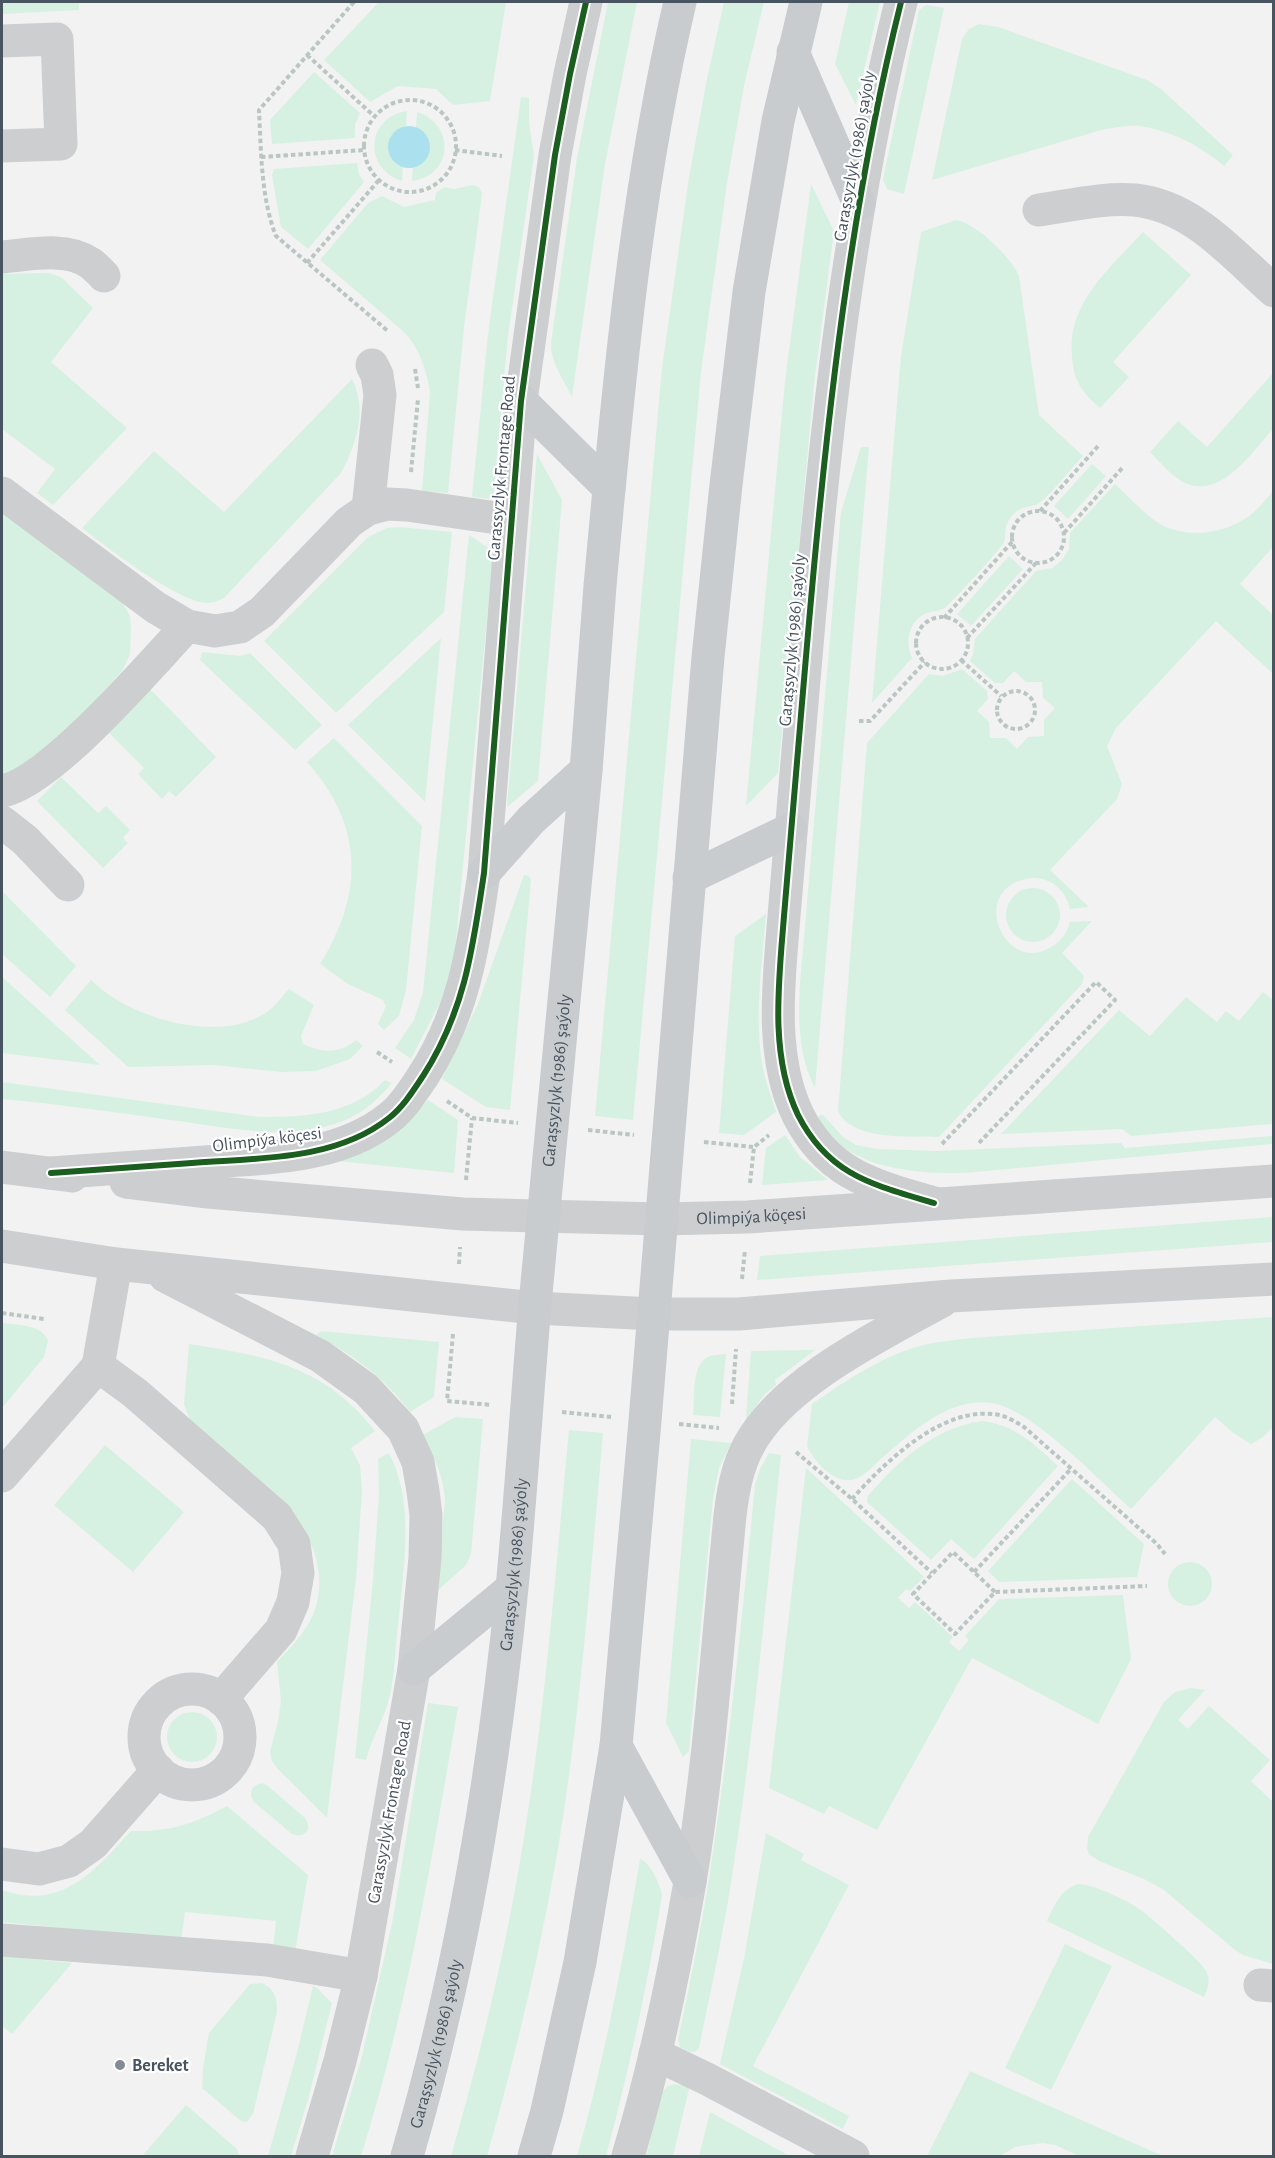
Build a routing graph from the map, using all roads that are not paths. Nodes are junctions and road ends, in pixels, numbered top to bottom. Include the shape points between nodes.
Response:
1 (586, 2) edge
2 (680, 2) edge
3 (806, 2) edge
4 (901, 2) edge
5 (2, 41) edge
6 (793, 52) junction
7 (2, 146) edge
8 (859, 204) junction
9 (1039, 210) dead end
10 (2, 256) edge
11 (104, 276) dead end
12 (1274, 291) edge
13 (372, 365) dead end
14 (521, 401) junction
15 (609, 488) junction
16 (2, 493) edge
17 (368, 509) junction
18 (511, 520) junction
19 (187, 626) junction
20 (586, 770) junction
21 (2, 791) edge
22 (2, 822) edge
23 (791, 829) junction
24 (484, 873) junction
25 (689, 878) junction
26 (68, 885) dead end
27 (474, 942) joint
28 (2, 1167) edge
29 (51, 1173) junction
30 (1274, 1180) edge
31 (934, 1203) junction
32 (543, 1215) junction
33 (661, 1219) junction
34 (2, 1246) edge
35 (116, 1264) junction
36 (150, 1268) junction
37 (1274, 1279) edge
38 (951, 1296) junction
39 (535, 1308) junction
40 (654, 1314) junction
41 (98, 1366) junction
42 (2, 1476) edge
43 (512, 1589) junction
44 (414, 1669) junction
45 (221, 1699) junction
46 (616, 1746) junction
47 (158, 1770) junction
48 (2, 1864) edge
49 (690, 1881) junction
50 (2, 1940) edge
51 (361, 1976) junction
52 (655, 2054) junction
53 (312, 2157) edge
54 (407, 2157) edge
55 (534, 2157) edge
56 (628, 2157) edge
57 (853, 2157) edge

1 - 14 street, Garassyzlyk Frontage Road via 555,154
2 - 15 main road, Garaşsyzlyk (1986) şaýoly via 659,98 631,271
3 - 6 main road
4 - 8 street, Garaşsyzlyk (1986) şaýoly
5 - 7 street via 57,39 61,144
6 - 8 main road
6 - 25 main road via 748,292 709,646
8 - 23 street, Garaşsyzlyk (1986) şaýoly via 820,497
9 - 12 street via 1134,200 1172,208 1199,224
10 - 11 street via 79,257
13 - 17 street via 381,395
14 - 15 main road
14 - 18 street, Garassyzlyk Frontage Road
15 - 20 main road, Garaşsyzlyk (1986) şaýoly
16 - 19 street
17 - 18 street via 387,504 407,505
17 - 19 street via 349,522 262,612 240,627 214,631
18 - 24 street, Garassyzlyk Frontage Road
19 - 21 street via 91,727 42,771
20 - 24 main road via 531,820
20 - 32 main road, Garaşsyzlyk (1986) şaýoly
22 - 26 street
23 - 25 main road
23 - 31 street, Garaşsyzlyk (1986) şaýoly via 778,1018 791,1099 812,1138 847,1172 874,1185
24 - 27 street, Garassyzlyk Frontage Road
25 - 33 main road
27 - 29 street, Olimpiýa köçesi via 462,992 430,1065 410,1096 367,1133 318,1150 267,1157
28 - 29 street, Olimpiýa köçesi
29 - 32 street, Olimpiýa köçesi via 208,1192 463,1214
30 - 31 street, Olimpiýa köçesi
31 - 33 street, Olimpiýa köçesi via 747,1217
32 - 33 street, Olimpiýa köçesi
32 - 39 main road, Garaşsyzlyk (1986) şaýoly
33 - 40 main road
34 - 35 street
35 - 36 street
35 - 41 street
36 - 39 street
36 - 44 street, Garassyzlyk Frontage Road via 320,1356 347,1374 403,1429 418,1462 426,1526
37 - 38 street
38 - 40 street via 739,1314
38 - 49 street via 837,1361 782,1404 755,1434 742,1460 730,1516
39 - 40 street
39 - 43 main road, Garaşsyzlyk (1986) şaýoly
40 - 46 main road
41 - 42 street
41 - 45 street via 135,1393 277,1517 294,1544 298,1573 293,1602 281,1630
43 - 44 main road
43 - 54 main road, Garaşsyzlyk (1986) şaýoly via 496,1724 462,1933
44 - 51 street, Garassyzlyk Frontage Road
45 - 47 street via 201,1689 183,1689 155,1706 144,1737 147,1753
45 - 47 street via 238,1720 241,1736 230,1768 201,1784 168,1779
46 - 49 main road
46 - 55 main road via 580,1962
47 - 48 street via 93,1844 69,1861 39,1869
49 - 52 street
50 - 51 street via 267,1960
51 - 53 street, Garassyzlyk Frontage Road
52 - 56 street
52 - 57 street

